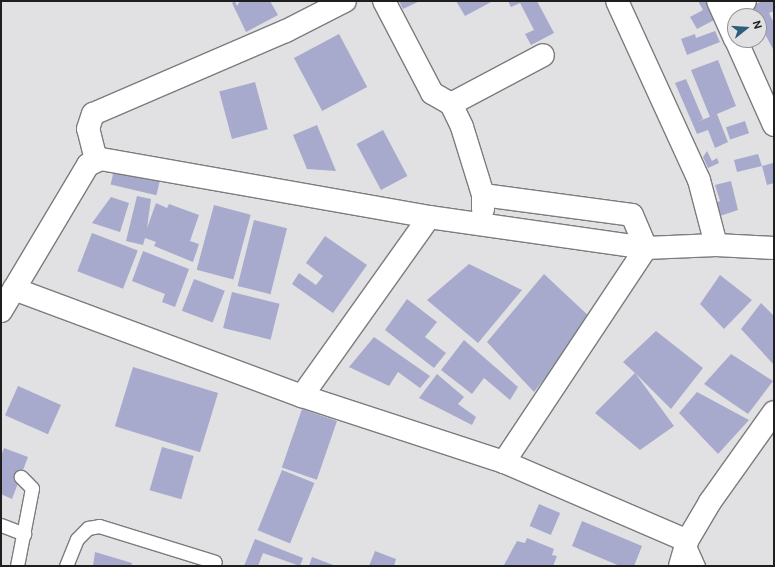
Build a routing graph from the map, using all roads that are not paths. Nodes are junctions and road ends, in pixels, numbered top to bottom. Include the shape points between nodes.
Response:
1 (345, 1) edge
2 (384, 1) edge
3 (617, 1) edge
4 (745, 1) edge
5 (721, 6) edge
6 (727, 20) edge
7 (739, 48) edge
8 (543, 55) dead end
9 (451, 104) junction
10 (774, 125) edge
11 (96, 160) junction
12 (483, 195) junction
13 (429, 217) junction
14 (484, 224) junction
15 (716, 245) junction
16 (646, 248) junction
17 (774, 248) edge
18 (14, 289) junction
19 (1, 311) edge
20 (302, 396) junction
21 (774, 412) edge
22 (504, 462) junction
23 (20, 477) dead end
24 (1, 525) edge
25 (24, 534) junction
26 (687, 541) junction
27 (215, 562) dead end
28 (17, 566) edge
29 (66, 566) edge
30 (680, 566) edge
31 (698, 566) edge

1 - 11 street via 286,31 93,114 88,129
2 - 9 street via 432,93
3 - 15 street via 699,180
4 - 5 street
5 - 6 street
7 - 10 street
8 - 9 street
9 - 12 street via 462,126
11 - 13 street
11 - 18 street via 88,165
12 - 14 street
12 - 16 street via 632,215
13 - 14 street
13 - 20 street
14 - 16 street
15 - 16 street
15 - 17 street
16 - 22 street
18 - 19 street
18 - 20 street
20 - 22 street
21 - 26 street via 740,456
22 - 26 street
23 - 25 lane via 32,488
24 - 25 lane
25 - 28 lane
26 - 30 street
26 - 31 lane
27 - 29 lane via 99,526 88,528 76,539

